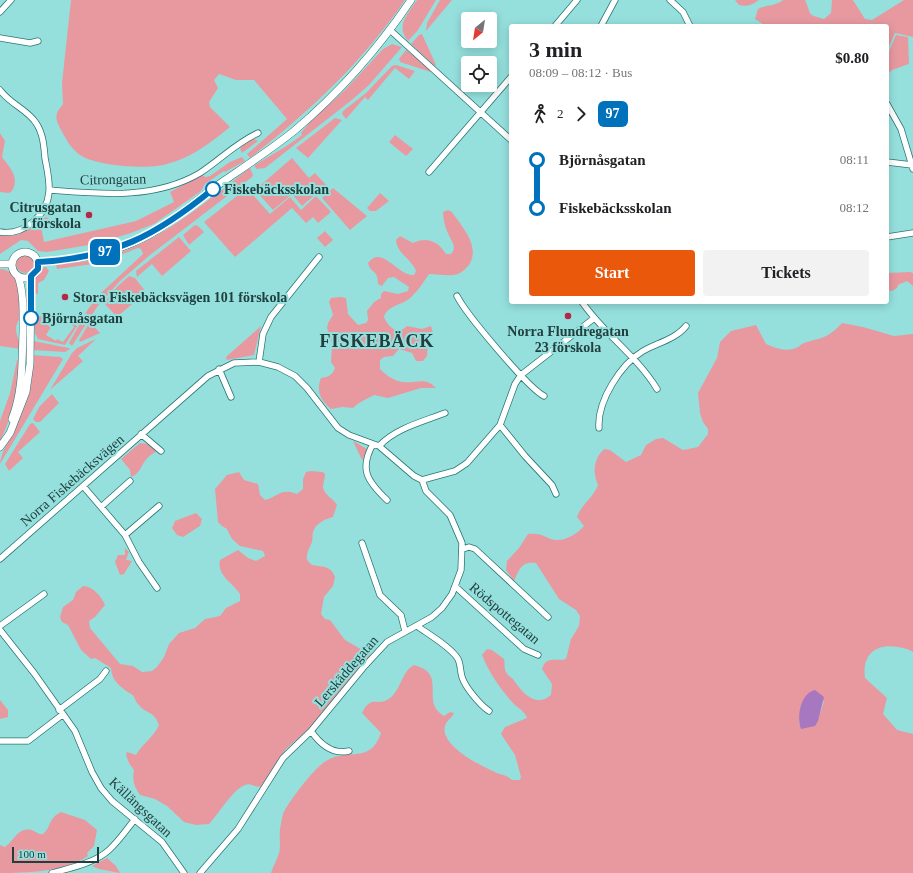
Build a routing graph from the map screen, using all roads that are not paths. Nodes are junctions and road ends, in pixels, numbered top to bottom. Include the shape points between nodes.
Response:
1 (11, 0) edge
2 (411, 0) edge
3 (577, 0) edge
4 (615, 0) edge
5 (670, 0) edge
6 (0, 12) edge
7 (557, 24) edge
8 (601, 24) edge
9 (689, 24) edge
10 (390, 30) junction
11 (0, 38) edge
12 (38, 41) dead end
13 (509, 79) edge
14 (0, 90) edge
15 (889, 108) edge
16 (480, 112) junction
17 (258, 133) dead end
18 (509, 138) edge
19 (889, 162) edge
20 (912, 167) edge
21 (429, 172) dead end
22 (49, 190) junction
23 (0, 232) edge
24 (913, 233) edge
25 (889, 237) edge
26 (319, 257) dead end
27 (38, 262) junction
28 (0, 264) edge
29 (12, 264) junction
30 (18, 276) junction
31 (31, 276) junction
32 (457, 296) dead end
33 (583, 304) edge
34 (593, 319) junction
35 (686, 326) dead end
36 (632, 358) junction
37 (259, 362) junction
38 (219, 370) junction
39 (521, 375) junction
40 (657, 389) dead end
41 (544, 396) dead end
42 (231, 397) dead end
43 (445, 413) dead end
44 (500, 425) junction
45 (599, 428) dead end
46 (141, 434) junction
47 (373, 444) junction
48 (1, 445) edge
49 (379, 446) junction
50 (161, 451) dead end
51 (422, 480) junction
52 (130, 481) dead end
53 (83, 486) junction
54 (556, 494) dead end
55 (387, 500) dead end
56 (159, 506) dead end
57 (101, 507) junction
58 (125, 535) junction
59 (362, 543) dead end
60 (462, 549) junction
61 (0, 559) edge
62 (456, 587) junction
63 (157, 588) dead end
64 (44, 594) dead end
65 (548, 617) dead end
66 (0, 626) edge
67 (417, 626) junction
68 (0, 630) edge
69 (405, 631) junction
70 (538, 655) dead end
71 (106, 671) dead end
72 (489, 711) dead end
73 (61, 712) junction
74 (310, 731) junction
75 (0, 741) edge
76 (349, 751) dead end
77 (135, 819) junction
78 (52, 873) edge
79 (184, 873) edge
80 (200, 873) edge

1 - 6 street
2 - 10 street
3 - 7 street
4 - 8 street
5 - 9 street via 683,12
10 - 16 street
10 - 27 street via 355,73 294,131 166,224 115,250 67,260
11 - 12 street via 30,43
13 - 16 street
14 - 22 street via 9,101 30,116 38,127 44,148
15 - 20 street via 901,129
16 - 18 street
16 - 21 street
17 - 22 street, Citrongatan via 247,138 201,172 162,188 118,194
19 - 20 street
22 - 23 street via 44,208 35,221 16,231
24 - 25 street
26 - 37 street via 271,317 263,334
27 - 29 street via 33,254 24,251 15,255
27 - 31 street via 38,269
28 - 29 street
29 - 30 street via 13,271
30 - 31 street
30 - 48 street via 22,296 23,363 17,404
31 - 48 street via 28,380 18,415
32 - 39 street via 466,311
33 - 34 street
34 - 36 street
34 - 39 street
35 - 36 street via 678,334
36 - 40 street via 650,377
36 - 45 street via 616,377 610,389 600,412
37 - 38 street, Norra Fiskebäcksvägen via 234,363
37 - 47 street, Norra Fiskebäcksvägen via 278,367 295,376 308,388 338,428
38 - 42 street
38 - 46 street, Norra Fiskebäcksvägen via 202,381
39 - 41 street
39 - 44 street via 515,384
43 - 49 street via 410,426
44 - 51 street via 462,467
44 - 54 street via 552,485
46 - 50 street, Norra Fiskebäcksvägen
46 - 53 street, Norra Fiskebäcksvägen
47 - 49 street, Norra Fiskebäcksvägen
47 - 55 street via 366,457 365,468 374,486
49 - 51 street
51 - 60 street, Lerskäddegatan via 426,491 450,515 460,537
52 - 57 street
53 - 57 street
53 - 61 street, Norra Fiskebäcksvägen
56 - 58 street
57 - 58 street
58 - 63 street
59 - 69 street via 380,595 401,615
60 - 62 street, Lerskäddegatan via 461,570
60 - 65 street via 475,548
62 - 67 street, Lerskäddegatan via 442,608
62 - 70 street, Rödspottegatan via 524,649
64 - 66 street
67 - 69 street, Lerskäddegatan
67 - 72 street via 455,656 464,683 479,703
68 - 73 street, Källängsgatan
69 - 74 street, Lerskäddegatan via 379,650
71 - 73 street
73 - 75 street via 28,741
73 - 77 street, Källängsgatan via 75,731 101,788 112,801
74 - 76 street via 325,746 340,752
74 - 80 street, Lerskäddegatan via 283,758 238,829
77 - 78 street via 104,854
77 - 79 street, Källängsgatan via 162,842

